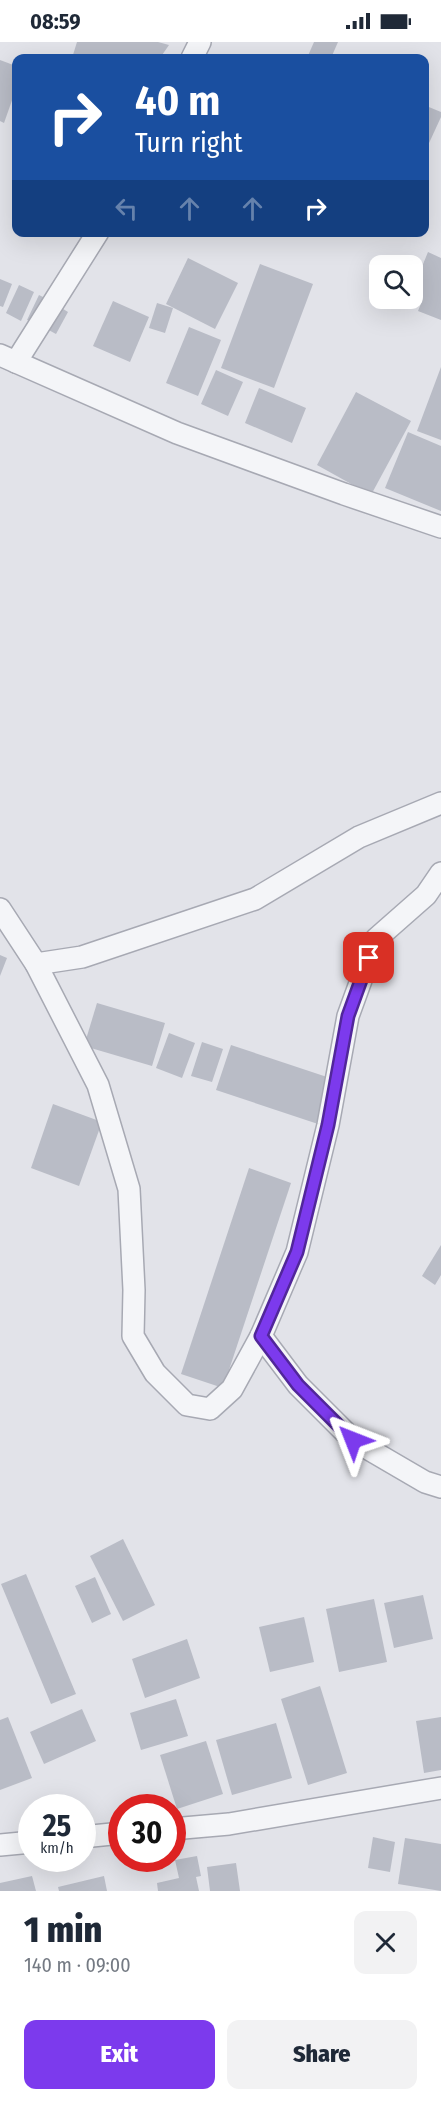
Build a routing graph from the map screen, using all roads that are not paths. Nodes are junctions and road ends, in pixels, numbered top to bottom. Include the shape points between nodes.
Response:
1 (94, 237) edge
2 (8, 358) edge
3 (441, 527) edge
4 (441, 803) edge
5 (441, 873) edge
6 (0, 909) edge
7 (36, 964) junction
8 (261, 1336) junction
9 (441, 1487) edge
10 (441, 1788) edge
11 (186, 1828) edge
12 (18, 1843) edge
13 (0, 1845) edge

1 - 2 street
2 - 3 street via 177,433
4 - 7 street via 359,837 255,899 82,957
5 - 8 street via 426,895 376,939 348,1016 328,1125 297,1252
6 - 7 street
7 - 8 street via 98,1085 129,1189 133,1336 155,1373 187,1405 210,1409 232,1389
8 - 9 street via 298,1385 353,1440 425,1482
10 - 11 street
12 - 13 street

